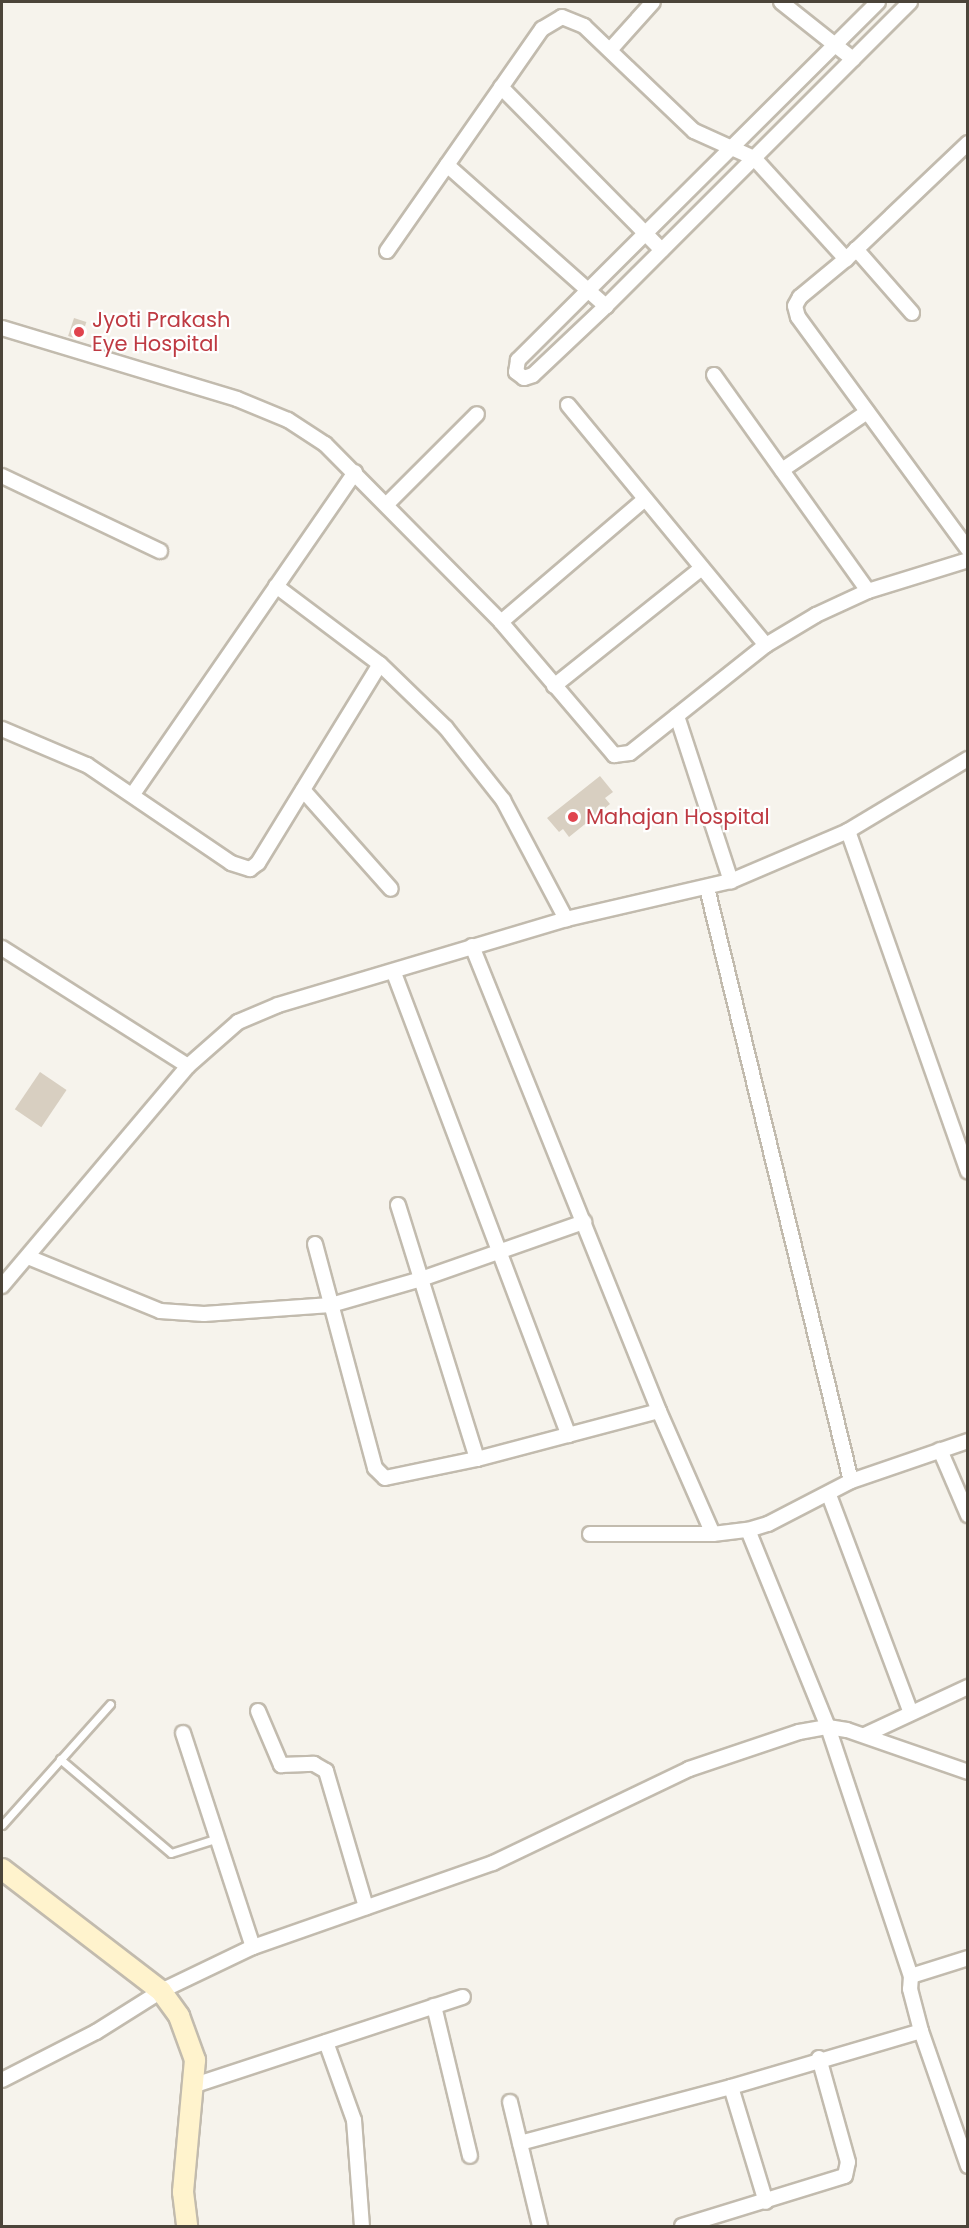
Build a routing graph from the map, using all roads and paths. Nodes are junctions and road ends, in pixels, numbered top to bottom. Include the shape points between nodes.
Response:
1 (653, 2) edge
2 (781, 2) edge
3 (878, 2) edge
4 (910, 2) edge
5 (835, 45) junction
6 (610, 50) junction
7 (853, 58) junction
8 (501, 87) junction
9 (968, 143) edge
10 (735, 146) junction
11 (754, 158) junction
12 (447, 165) junction
13 (646, 234) junction
14 (662, 250) junction
15 (387, 251) dead end
16 (851, 254) junction
17 (589, 291) junction
18 (606, 306) junction
19 (912, 313) dead end
20 (2, 328) edge
21 (714, 375) dead end
22 (568, 405) dead end
23 (867, 412) junction
24 (477, 414) dead end
25 (782, 470) junction
26 (355, 472) junction
27 (2, 476) edge
28 (645, 499) junction
29 (387, 504) junction
30 (968, 549) edge
31 (160, 551) dead end
32 (968, 560) edge
33 (702, 568) junction
34 (276, 586) junction
35 (867, 591) junction
36 (501, 622) junction
37 (766, 645) junction
38 (380, 664) junction
39 (554, 686) junction
40 (677, 716) junction
41 (2, 729) edge
42 (968, 759) edge
43 (303, 790) junction
44 (133, 794) junction
45 (848, 831) junction
46 (731, 882) junction
47 (707, 888) junction
48 (391, 889) dead end
49 (566, 919) junction
50 (472, 946) junction
51 (2, 948) edge
52 (394, 973) junction
53 (188, 1066) junction
54 (968, 1172) edge
55 (398, 1205) dead end
56 (584, 1222) junction
57 (315, 1244) dead end
58 (502, 1252) junction
59 (28, 1257) junction
60 (421, 1279) junction
61 (2, 1286) edge
62 (330, 1305) junction
63 (659, 1411) junction
64 (569, 1435) junction
65 (968, 1441) edge
66 (940, 1450) junction
67 (477, 1459) junction
68 (851, 1481) junction
69 (829, 1495) junction
70 (968, 1515) edge
71 (748, 1530) junction
72 (590, 1534) dead end
73 (713, 1534) junction
74 (968, 1687) edge
75 (110, 1704) dead end
76 (258, 1710) dead end
77 (910, 1711) junction
78 (828, 1727) junction
79 (183, 1733) dead end
80 (865, 1735) junction
81 (60, 1759) junction
82 (968, 1772) edge
83 (2, 1826) edge
84 (218, 1839) junction
85 (2, 1869) edge
86 (366, 1907) junction
87 (253, 1947) junction
88 (968, 1958) edge
89 (911, 1976) junction
90 (161, 1991) junction
91 (463, 1997) dead end
92 (434, 2006) junction
93 (921, 2031) junction
94 (326, 2042) junction
95 (819, 2058) junction
96 (2, 2079) edge
97 (195, 2085) junction
98 (731, 2087) junction
99 (510, 2102) dead end
100 (520, 2143) junction
101 (470, 2156) dead end
102 (968, 2166) edge
103 (766, 2202) junction
104 (689, 2225) edge
105 (187, 2226) edge
106 (362, 2226) edge
107 (540, 2226) edge

1 - 6 street
2 - 5 street
3 - 5 street
4 - 7 street
5 - 7 street
5 - 10 street
6 - 8 street via 584,26 562,17 542,29
6 - 10 street via 694,131
7 - 11 street
8 - 12 street
8 - 13 street
9 - 16 street
10 - 11 street
10 - 13 street
11 - 14 street
11 - 16 street
12 - 15 street
12 - 17 street
13 - 14 street
13 - 17 street
14 - 18 street
16 - 19 street
16 - 23 street via 800,297 795,312
17 - 18 street
17 - 18 street via 515,364 520,377 533,375
20 - 26 street via 237,399 288,420 325,444
21 - 25 street
22 - 28 street
23 - 25 street
23 - 30 street
24 - 29 street
25 - 35 street
26 - 29 street
26 - 34 street
27 - 31 street
28 - 33 street
28 - 36 street
29 - 36 street
32 - 35 street
33 - 37 street
33 - 39 street
34 - 38 street
34 - 44 street
35 - 37 street
36 - 39 street
37 - 40 street
38 - 43 street
38 - 49 street via 446,728 503,800
39 - 40 street via 614,755 630,753
40 - 46 street
41 - 44 street via 60,751
42 - 45 street
43 - 44 street via 250,869 231,863
43 - 48 street
45 - 46 street
45 - 54 street
46 - 47 street
47 - 49 street
47 - 68 street
49 - 50 street
50 - 52 street
50 - 56 street
51 - 53 street
52 - 53 street via 278,1005 238,1022
52 - 58 street
53 - 59 street
55 - 60 street
56 - 58 street
56 - 63 street
57 - 62 street
58 - 60 street
58 - 64 street
59 - 61 street
59 - 62 street via 142,1304 179,1314
60 - 62 street
60 - 67 street
62 - 67 street via 379,1475 393,1477
63 - 64 street
63 - 73 street
64 - 67 street
65 - 66 street
66 - 68 street
66 - 70 street
68 - 69 street
69 - 71 street
69 - 77 street
71 - 73 street
71 - 78 street
72 - 73 street
74 - 77 street
75 - 81 lane
76 - 86 street via 281,1765 314,1764 326,1771
77 - 80 street
78 - 80 street
78 - 86 street via 799,1732 689,1769 493,1863
78 - 89 street
79 - 84 street
80 - 82 street
81 - 83 lane
81 - 84 lane via 171,1853
84 - 87 street
85 - 90 street
86 - 87 street
87 - 90 street
88 - 89 street
89 - 93 street via 910,1989
90 - 96 street via 96,2032
90 - 97 street via 188,2036
91 - 92 street
92 - 94 street
92 - 101 street
93 - 95 street
93 - 102 street
94 - 97 street
94 - 106 street via 354,2120
95 - 98 street
95 - 103 street via 848,2169 838,2182
97 - 105 street via 183,2192
98 - 100 street
98 - 103 street
99 - 100 street
100 - 107 street
103 - 104 street

